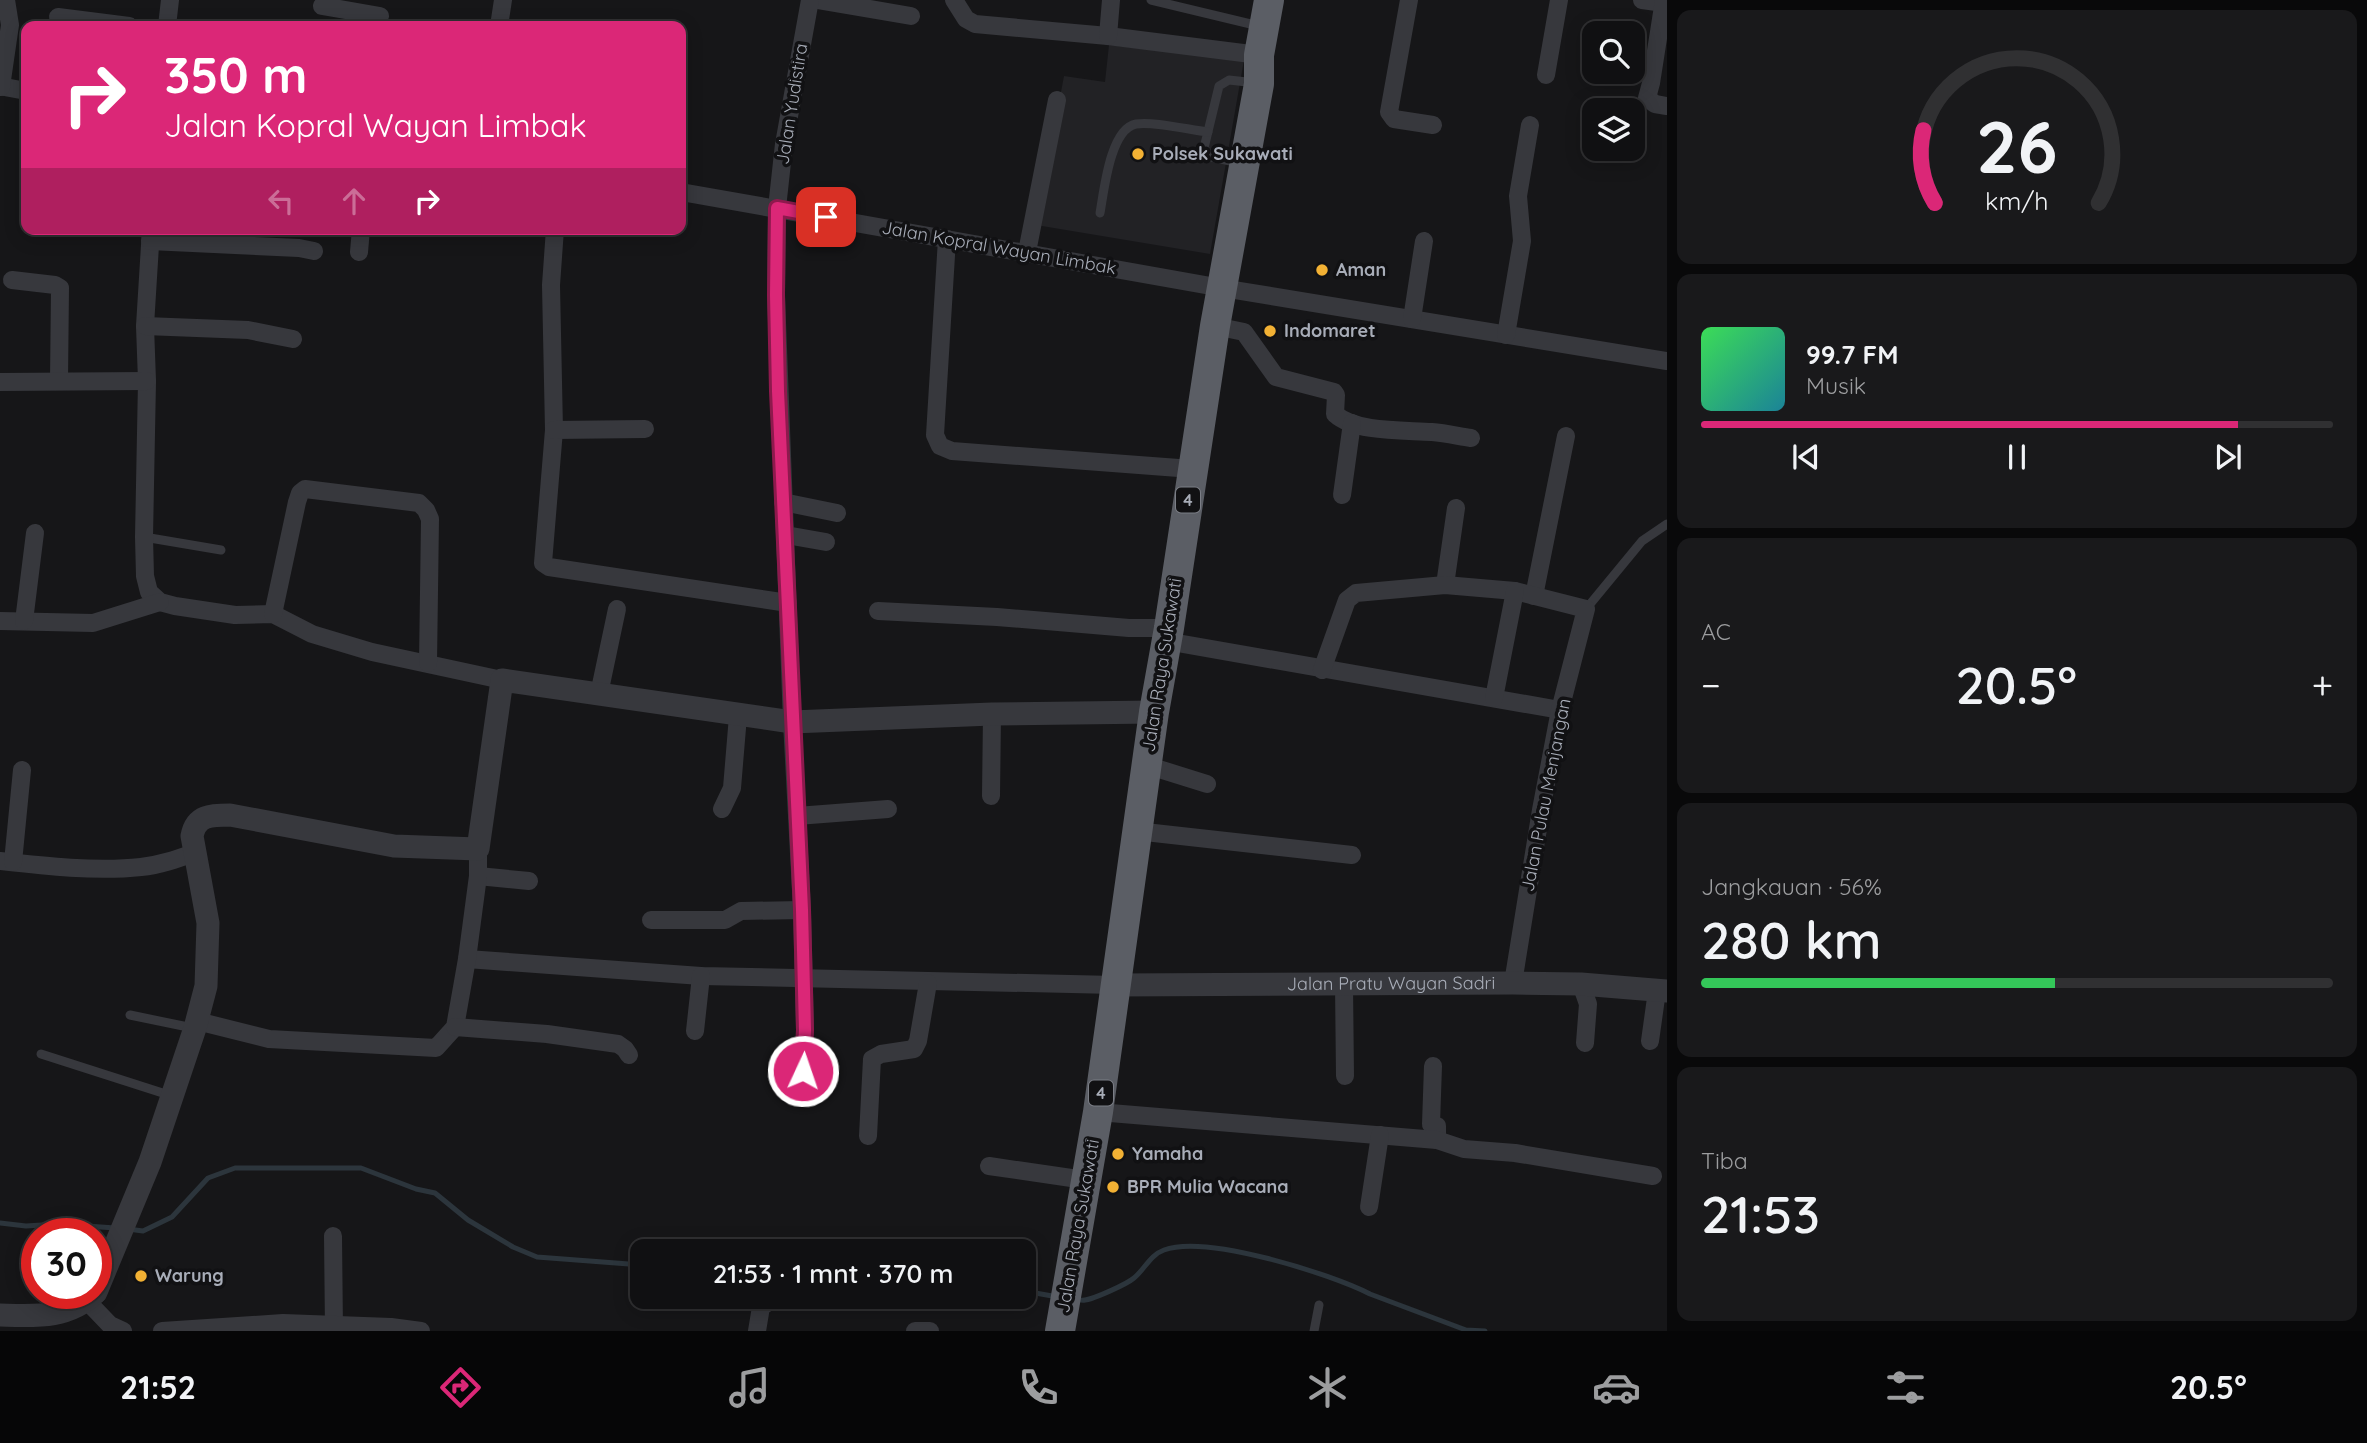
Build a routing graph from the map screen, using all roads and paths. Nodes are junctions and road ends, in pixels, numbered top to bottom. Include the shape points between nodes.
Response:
1 (6, 0) edge
2 (170, 0) edge
3 (503, 0) edge
4 (810, 0) edge
5 (817, 0) edge
6 (954, 0) edge
7 (1111, 0) edge
8 (1151, 0) edge
9 (1409, 0) edge
10 (1559, 0) edge
11 (1642, 0) edge
12 (1664, 1) edge
13 (323, 6) dead end
14 (381, 14) edge
15 (911, 16) dead end
16 (58, 17) dead end
17 (90, 21) edge
18 (168, 21) edge
19 (500, 21) edge
20 (1108, 36) junction
21 (1263, 41) edge
22 (1546, 75) dead end
23 (0, 87) edge
24 (21, 90) edge
25 (1057, 100) dead end
26 (1667, 106) edge
27 (1433, 125) dead end
28 (1530, 125) dead end
29 (1208, 132) junction
30 (1245, 164) junction
31 (686, 193) edge
32 (777, 208) junction
33 (1100, 213) dead end
34 (150, 235) edge
35 (360, 235) edge
36 (555, 235) edge
37 (947, 239) junction
38 (1424, 241) dead end
39 (314, 251) dead end
40 (359, 252) dead end
41 (1027, 252) junction
42 (12, 280) dead end
43 (1222, 288) junction
44 (1412, 319) junction
45 (145, 326) junction
46 (1215, 326) junction
47 (1506, 335) junction
48 (293, 339) dead end
49 (1667, 361) edge
50 (59, 380) junction
51 (147, 380) junction
52 (0, 382) edge
53 (1352, 423) junction
54 (645, 429) dead end
55 (555, 430) junction
56 (1566, 436) dead end
57 (1471, 438) dead end
58 (1192, 469) junction
59 (1342, 495) dead end
60 (783, 502) junction
61 (1456, 508) dead end
62 (837, 513) dead end
63 (1667, 524) edge
64 (35, 533) dead end
65 (786, 535) junction
66 (144, 537) junction
67 (826, 542) dead end
68 (221, 550) dead end
69 (1445, 585) junction
70 (1515, 591) junction
71 (1534, 596) junction
72 (160, 602) junction
73 (788, 603) junction
74 (617, 608) dead end
75 (1586, 609) junction
76 (878, 611) dead end
77 (273, 614) junction
78 (0, 621) edge
79 (24, 621) junction
80 (1168, 635) junction
81 (428, 663) junction
82 (1322, 670) junction
83 (502, 680) junction
84 (599, 694) junction
85 (1494, 698) junction
86 (1560, 710) junction
87 (1154, 712) junction
88 (992, 714) junction
89 (738, 716) junction
90 (792, 722) junction
91 (1146, 765) junction
92 (22, 769) dead end
93 (1207, 783) dead end
94 (991, 796) dead end
95 (722, 809) dead end
96 (888, 809) dead end
97 (797, 816) junction
98 (1136, 831) junction
99 (478, 849) junction
100 (194, 853) junction
101 (1352, 855) dead end
102 (7, 861) edge
103 (478, 876) junction
104 (529, 881) dead end
105 (802, 910) junction
106 (651, 920) dead end
107 (467, 959) junction
108 (701, 976) junction
109 (804, 980) junction
110 (928, 983) junction
111 (1513, 983) junction
112 (1581, 984) junction
113 (1115, 985) junction
114 (1344, 985) junction
115 (1662, 991) edge
116 (130, 1015) dead end
117 (196, 1025) junction
118 (454, 1027) junction
119 (695, 1031) dead end
120 (1650, 1041) dead end
121 (1585, 1043) dead end
122 (41, 1054) dead end
123 (629, 1055) dead end
124 (1433, 1066) dead end
125 (1345, 1076) dead end
126 (802, 1091) dead end
127 (173, 1096) junction
128 (1098, 1112) junction
129 (1380, 1135) junction
130 (869, 1136) dead end
131 (1437, 1140) junction
132 (989, 1166) dead end
133 (1653, 1176) dead end
134 (1084, 1190) junction
135 (1369, 1207) dead end
136 (333, 1236) dead end
137 (112, 1254) edge
138 (1319, 1305) dead end
139 (72, 1309) edge
140 (104, 1309) edge
141 (761, 1309) edge
142 (0, 1315) edge
143 (334, 1328) edge
144 (123, 1331) edge
145 (162, 1331) edge
146 (422, 1331) edge
147 (757, 1331) edge
148 (915, 1331) edge
149 (930, 1331) edge
150 (1060, 1331) edge
151 (1314, 1331) edge

1 - 23 street via 10,26
2 - 18 street
3 - 19 street
4 - 32 street, Jalan Yudistira
5 - 15 street
6 - 20 street via 975,24
7 - 20 street
8 - 21 lane
9 - 27 street via 1390,114 1394,119
10 - 22 street
11 - 12 street
12 - 26 street via 1647,98
13 - 14 street
16 - 17 street
20 - 21 street
21 - 29 lane via 1222,83
21 - 30 highway, Jalan Raya Sukawati / 4
23 - 24 street
25 - 41 street
28 - 47 street via 1518,196 1522,241
29 - 30 lane via 1204,148 1208,155
29 - 33 lane via 1140,124 1127,128 1116,142
30 - 43 highway, Jalan Raya Sukawati / 4
31 - 32 street, Jalan Kopral Wayan Limbak
32 - 37 street, Jalan Kopral Wayan Limbak
32 - 60 street, Jalan Yudistira
34 - 39 street
34 - 45 street
35 - 40 street
36 - 55 street via 551,285
37 - 41 street, Jalan Kopral Wayan Limbak
37 - 58 street via 935,435 940,446 952,451
38 - 44 street
41 - 43 street, Jalan Kopral Wayan Limbak
42 - 50 street via 55,285 61,290
43 - 44 street, Jalan Kopral Wayan Limbak
43 - 46 highway, Jalan Raya Sukawati / 4
44 - 47 street, Jalan Kopral Wayan Limbak
45 - 48 street via 248,330
45 - 51 street
46 - 53 street via 1244,332 1276,377 1332,391 1335,414
46 - 58 highway, Jalan Raya Sukawati / 4
47 - 49 street, Jalan Kopral Wayan Limbak
50 - 51 street
50 - 52 street
51 - 66 street
53 - 57 street
53 - 59 street
54 - 55 street
55 - 73 street via 544,565
56 - 71 street
58 - 80 highway, Jalan Raya Sukawati / 4
60 - 62 street
60 - 65 street, Jalan Yudistira
61 - 69 street
63 - 75 lane via 1642,541
64 - 79 street
65 - 67 street
65 - 73 street, Jalan Yudistira
66 - 68 lane
66 - 72 street via 145,576 149,592
69 - 70 street
69 - 82 street via 1351,595
70 - 71 street
70 - 85 street
71 - 75 street
72 - 77 street via 235,615
72 - 79 street via 93,623
73 - 90 street, Jalan Yudistira
74 - 84 street
75 - 86 street, Jalan Pulau Menjangan
76 - 80 street via 997,617
77 - 81 street via 312,634
77 - 81 street via 297,502 304,489 419,503 430,519
78 - 79 street
80 - 82 street
80 - 87 highway, Jalan Raya Sukawati / 4
81 - 83 street
82 - 85 street
83 - 84 street
83 - 99 street
84 - 89 street
85 - 86 street
86 - 111 street, Jalan Pulau Menjangan
87 - 88 street
87 - 91 highway, Jalan Raya Sukawati / 4
88 - 90 street
88 - 94 street
89 - 90 street
89 - 95 street via 732,788
90 - 97 street, Jalan Yudistira
91 - 93 street
91 - 98 highway, Jalan Raya Sukawati / 4
92 - 102 street
96 - 97 street
97 - 105 street, Jalan Yudistira
98 - 101 street
98 - 113 highway, Jalan Raya Sukawati / 4
99 - 100 street via 394,846 230,815 199,820 193,827
99 - 103 street
100 - 102 street via 140,867
100 - 117 street via 208,923 206,986
103 - 104 street
103 - 107 street
105 - 106 street via 741,911 725,920
105 - 109 street, Jalan Yudistira
107 - 108 street
107 - 118 street
108 - 109 street
108 - 119 street
109 - 110 street
109 - 126 street, Jalan Yudistira
110 - 113 street
110 - 130 street via 914,1049 873,1059
111 - 112 street, Jalan Pratu Wayan Sadri
111 - 114 street, Jalan Pratu Wayan Sadri
112 - 115 street, Jalan Pratu Wayan Sadri
112 - 121 street via 1588,1004
113 - 114 street, Jalan Pratu Wayan Sadri
113 - 128 highway, Jalan Raya Sukawati / 4
114 - 125 street
115 - 120 street
116 - 117 lane
117 - 118 street via 269,1039 434,1049
117 - 127 street
118 - 123 street via 618,1044
122 - 127 lane
124 - 131 street via 1431,1124 1437,1126
127 - 137 street
128 - 129 street
128 - 134 highway, Jalan Raya Sukawati / 4
129 - 131 street
129 - 135 street
131 - 133 street via 1464,1149
132 - 134 street
134 - 150 highway, Jalan Raya Sukawati / 4
136 - 143 street
138 - 151 lane
139 - 142 street via 56,1314
140 - 144 street via 110,1325
141 - 147 street
143 - 145 street via 283,1323
143 - 146 street
148 - 149 street

